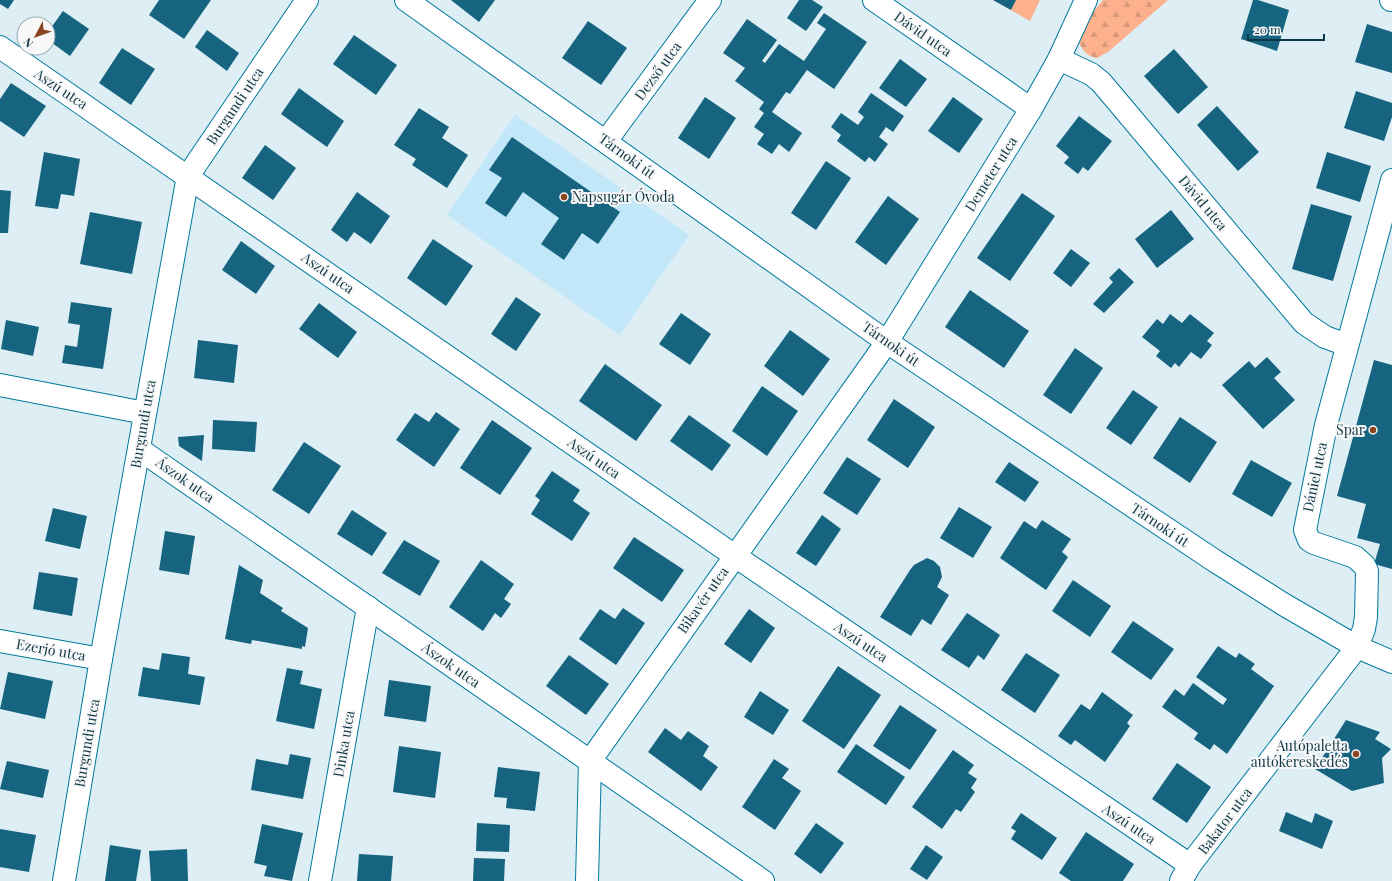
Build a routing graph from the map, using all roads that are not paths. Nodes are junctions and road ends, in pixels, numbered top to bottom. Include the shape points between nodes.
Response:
1 (307, 0) edge
2 (406, 0) edge
3 (710, 0) edge
4 (874, 0) edge
5 (1086, 0) edge
6 (0, 47) edge
7 (1059, 59) junction
8 (1031, 109) junction
9 (606, 141) junction
10 (188, 176) junction
11 (1392, 180) edge
12 (887, 342) junction
13 (1347, 346) junction
14 (0, 385) edge
15 (145, 413) junction
16 (139, 449) junction
17 (735, 556) junction
18 (368, 607) junction
19 (0, 641) edge
20 (1357, 647) junction
21 (101, 659) junction
22 (1392, 662) edge
23 (590, 761) junction
24 (1185, 873) edge
25 (64, 881) edge
26 (320, 881) edge
27 (587, 881) edge
28 (763, 881) edge

1 - 10 street, Burgundi utca
2 - 9 street, Tárnoki út
3 - 9 street, Dezső utca
4 - 8 street, Dávid utca
5 - 7 street, Demeter utca
6 - 10 street, Aszú utca
7 - 8 street, Demeter utca
7 - 13 street, Dávid utca via 1091,74 1101,82 1304,323 1325,337
8 - 12 street, Demeter utca
9 - 12 street, Tárnoki út
10 - 15 street, Burgundi utca
10 - 17 street, Aszú utca
11 - 13 street, Dániel utca
12 - 17 street, Bikavér utca
12 - 20 street, Tárnoki út via 1189,544 1283,604
13 - 20 street, Dániel utca via 1326,425 1305,530 1309,540 1355,557 1367,571 1366,617
14 - 15 street
15 - 16 street, Burgundi utca
16 - 18 street, Ászok utca
16 - 21 street, Burgundi utca
17 - 23 street, Bikavér utca
17 - 24 street, Aszú utca
18 - 23 street, Ászok utca
18 - 26 street, Dinka utca
19 - 21 street, Ezerjó utca
20 - 22 street, Tárnoki út
20 - 24 street, Bakator utca
21 - 25 street, Burgundi utca
23 - 27 street
23 - 28 street, Ászok utca

